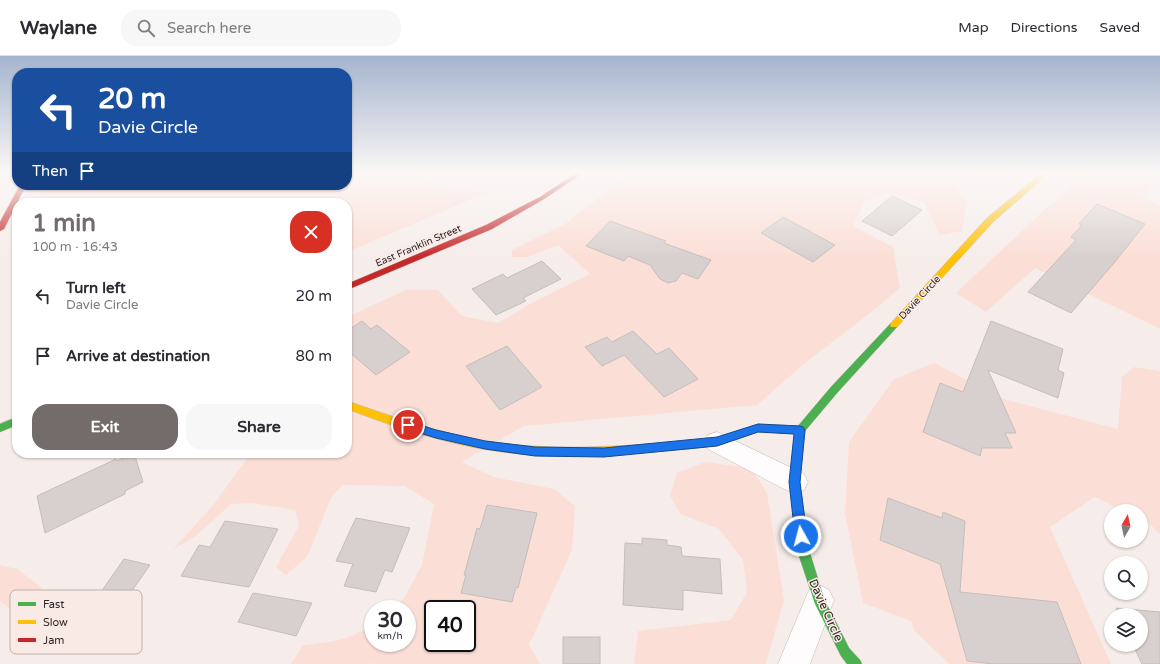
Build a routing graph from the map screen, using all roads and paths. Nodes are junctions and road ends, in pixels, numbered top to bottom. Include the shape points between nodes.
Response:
1 (536, 201) edge
2 (1012, 201) edge
3 (12, 206) edge
4 (0, 229) edge
5 (352, 285) edge
6 (352, 407) edge
7 (12, 423) edge
8 (0, 428) edge
9 (800, 430) junction
10 (717, 442) junction
11 (795, 482) junction
12 (819, 600) junction
13 (794, 664) edge
14 (856, 664) edge

1 - 5 street, East Franklin Street via 489,227
2 - 9 street, Davie Circle via 990,220
3 - 4 street
6 - 10 street via 436,434 485,445 535,451 604,452
7 - 8 street
9 - 10 street via 758,428
9 - 11 street, Davie Circle
10 - 11 street
11 - 12 street, Davie Circle via 802,550
12 - 13 street
12 - 14 street, Davie Circle via 845,652

